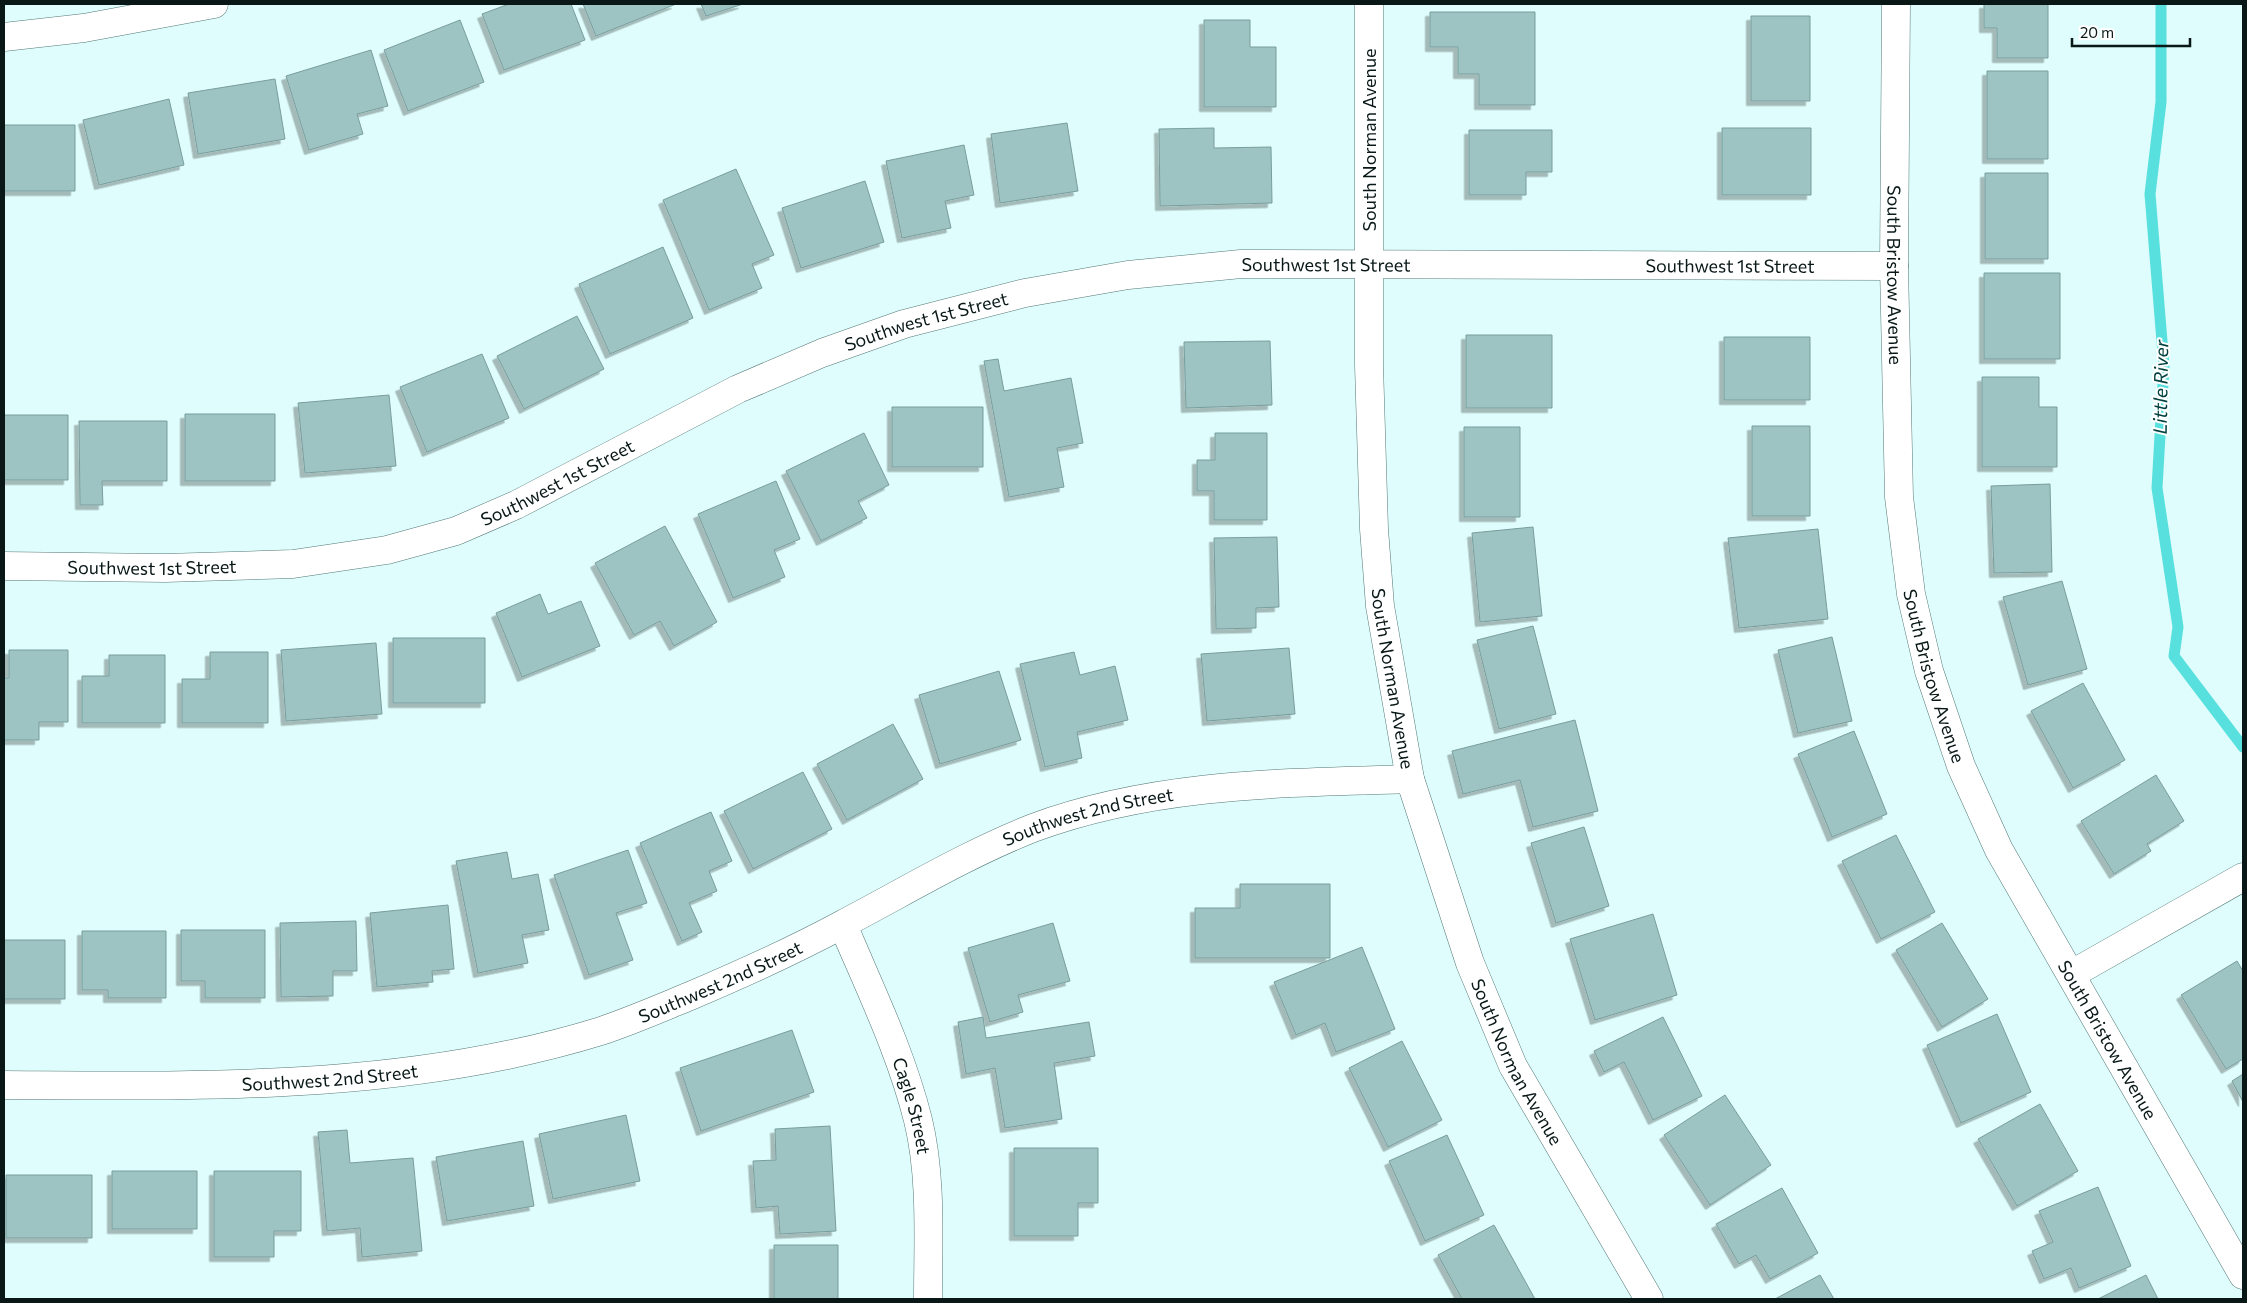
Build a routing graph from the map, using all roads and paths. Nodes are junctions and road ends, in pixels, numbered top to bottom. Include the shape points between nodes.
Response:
1 (214, 4) edge
2 (1368, 4) edge
3 (1896, 4) edge
4 (4, 37) edge
5 (1369, 264) junction
6 (1894, 266) junction
7 (4, 566) edge
8 (1410, 779) junction
9 (2243, 877) edge
10 (843, 924) junction
11 (2072, 974) junction
12 (4, 1085) edge
13 (2243, 1275) edge
14 (928, 1299) edge
15 (1649, 1299) edge

1 - 4 street via 84,28
2 - 5 street, South Norman Avenue
3 - 6 street, South Bristow Avenue
5 - 6 street, Southwest 1st Street
5 - 7 street, Southwest 1st Street via 1241,264 1128,275 1025,293 904,324 822,353 738,389 516,505 456,531 387,550 293,564 165,568
5 - 8 street, South Norman Avenue via 1369,365 1380,606
6 - 11 street, South Bristow Avenue via 1899,497 1911,594 1929,671 1961,766 1999,850
8 - 10 street, Southwest 2nd Street via 1247,784 1164,795 1101,808 1034,828 953,865
8 - 15 street, South Norman Avenue via 1470,963 1513,1066
9 - 11 street
10 - 12 street, Southwest 2nd Street via 770,962 602,1031 508,1054 413,1072 318,1081 217,1085
10 - 14 street, Cagle Street via 897,1050 918,1122 926,1173
11 - 13 street, South Bristow Avenue

